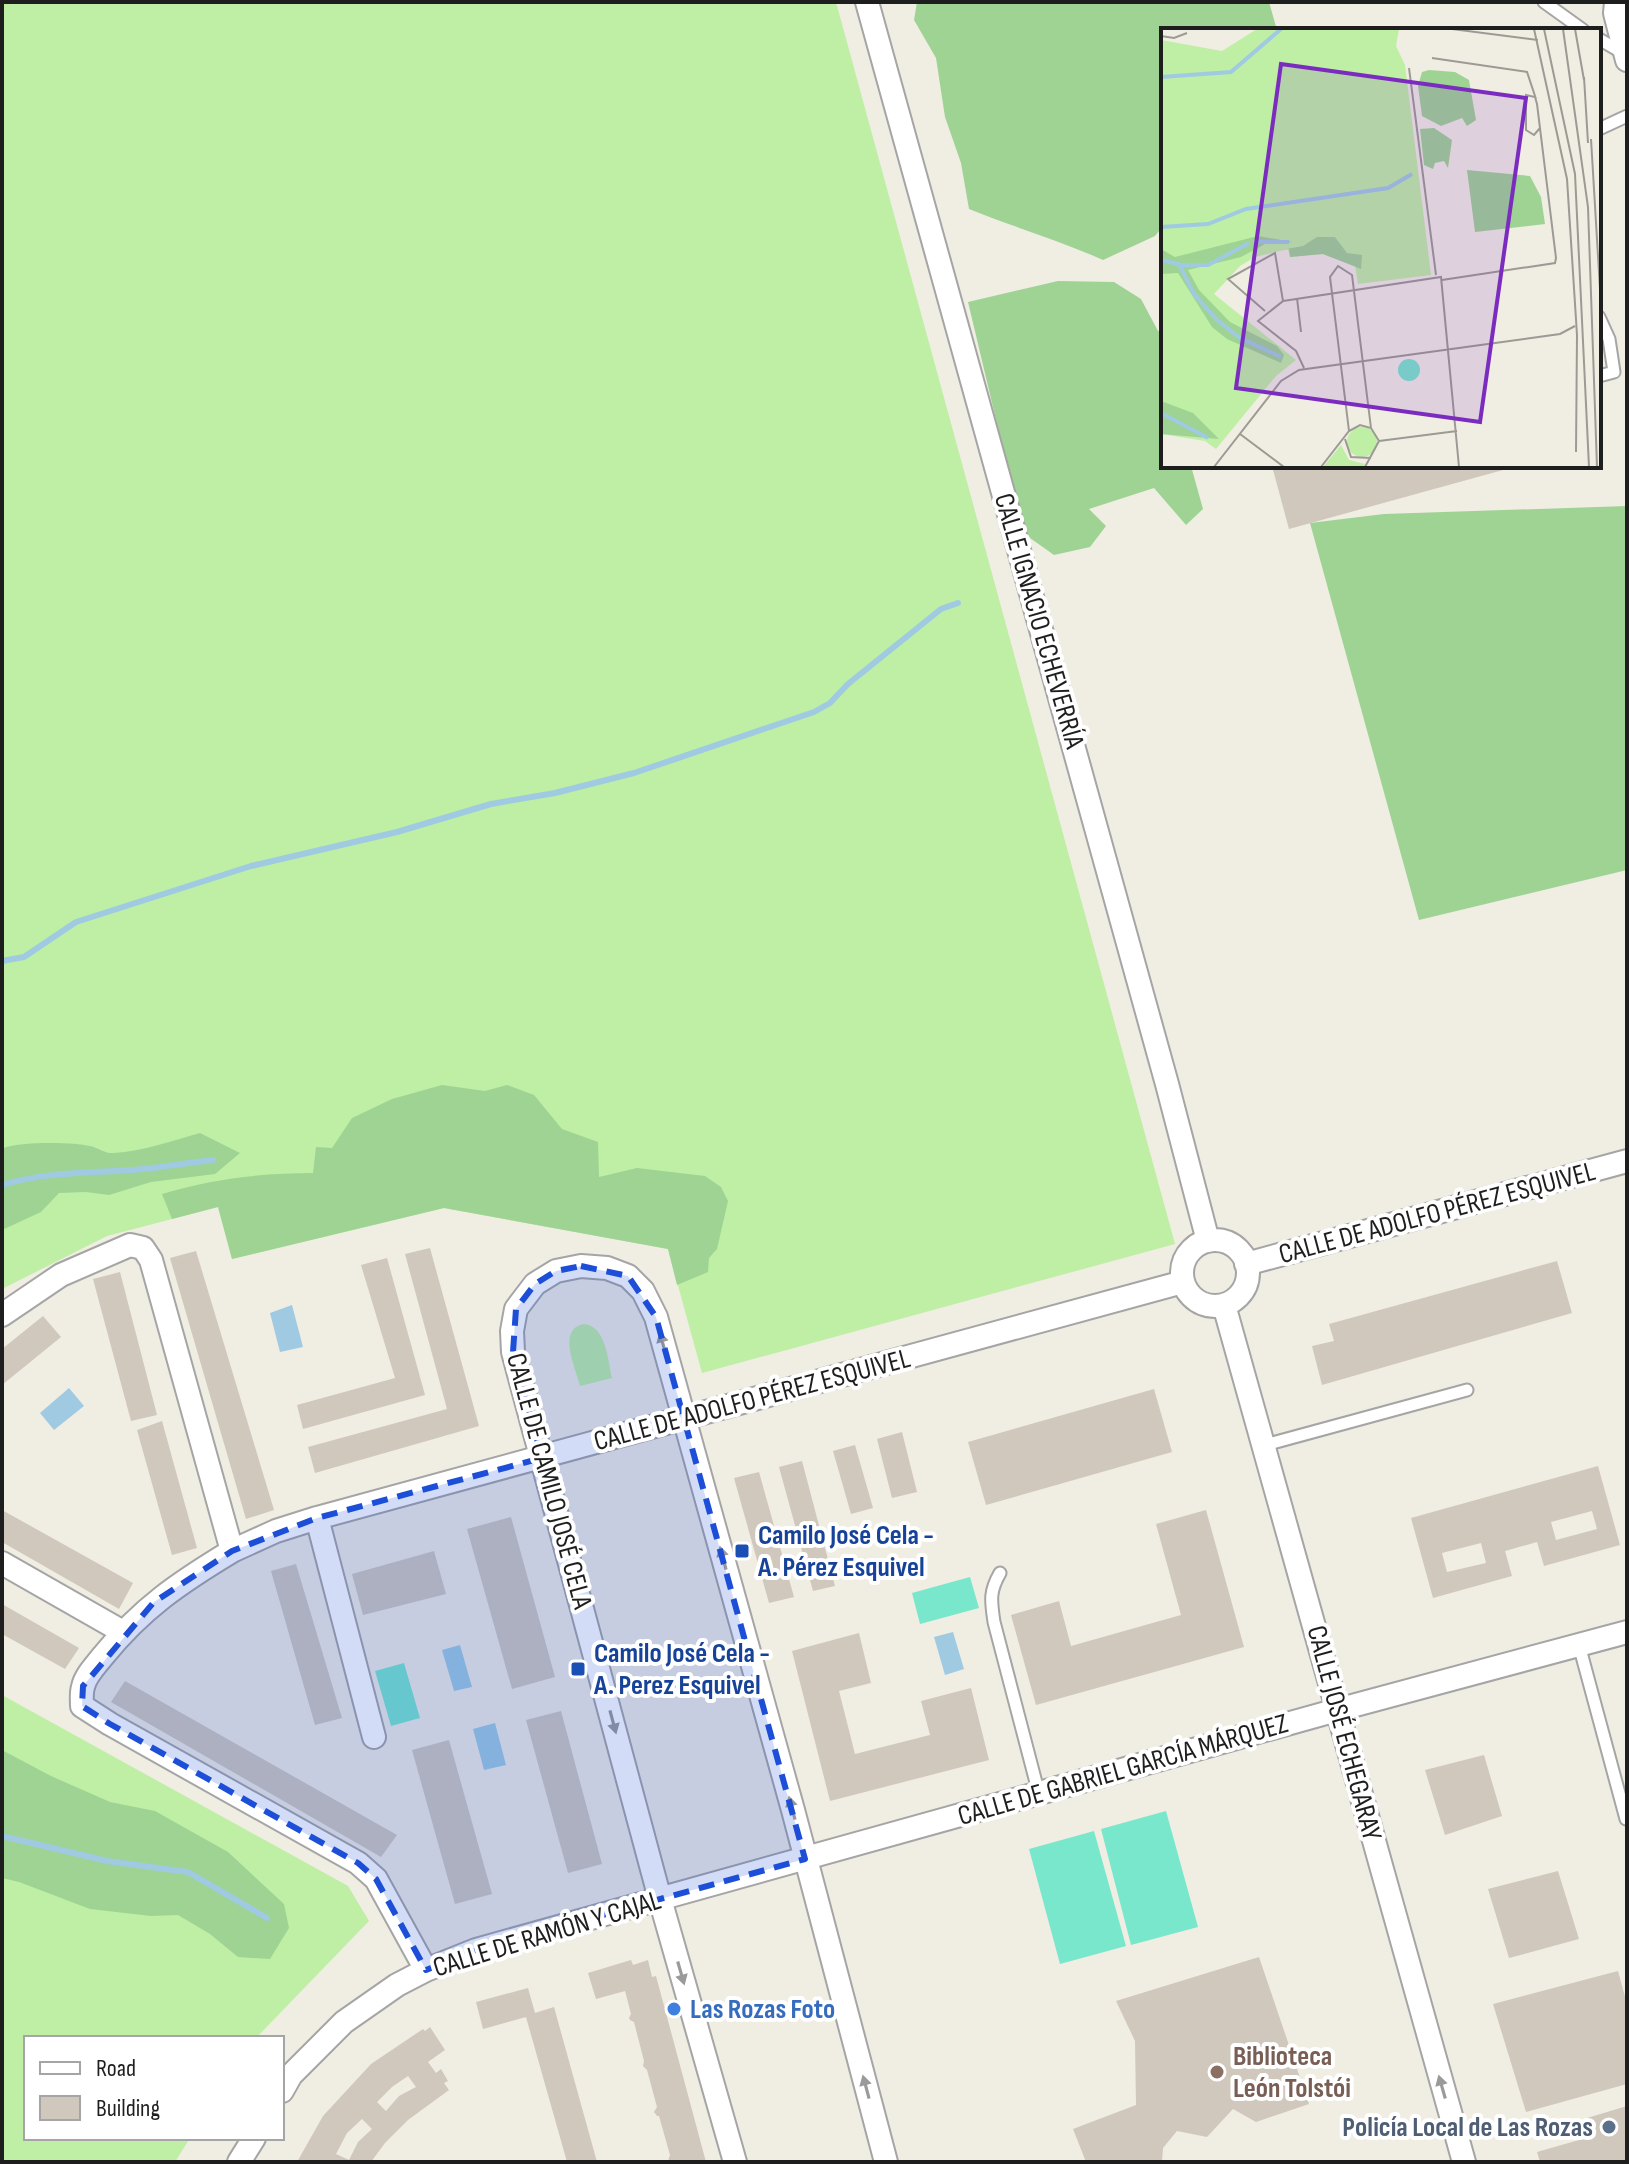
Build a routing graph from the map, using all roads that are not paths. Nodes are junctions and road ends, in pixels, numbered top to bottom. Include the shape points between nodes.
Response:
1 (867, 2) edge
2 (1544, 2) edge
3 (1616, 2) edge
4 (1576, 28) edge
5 (1601, 40) edge
6 (1626, 57) edge
7 (1627, 116) edge
8 (1601, 128) edge
9 (1601, 321) edge
10 (1601, 375) edge
11 (1627, 1161) edge
12 (1208, 1241) junction
13 (1246, 1264) junction
14 (1183, 1282) junction
15 (1224, 1305) junction
16 (2, 1315) edge
17 (1467, 1390) dead end
18 (685, 1419) junction
19 (1265, 1445) junction
20 (542, 1458) junction
21 (317, 1518) junction
22 (232, 1551) junction
23 (2, 1563) edge
24 (1000, 1573) dead end
25 (123, 1632) junction
26 (1627, 1632) edge
27 (1579, 1645) junction
28 (1337, 1710) junction
29 (374, 1737) dead end
30 (1039, 1794) junction
31 (1626, 1819) edge
32 (805, 1859) junction
33 (660, 1899) junction
34 (426, 1970) junction
35 (284, 2087) edge
36 (253, 2140) edge
37 (239, 2162) edge
38 (735, 2162) edge
39 (886, 2162) edge
40 (1464, 2162) edge

1 - 12 street, CALLE IGNACIO ECHEVERRÍA
2 - 4 lane
3 - 6 street
5 - 6 lane
7 - 8 lane
9 - 10 lane via 1614,372
11 - 13 street, CALLE DE ADOLFO PÉREZ ESQUIVEL
12 - 13 street via 1229,1243
12 - 14 street via 1186,1256
13 - 15 street via 1244,1288
14 - 15 street via 1203,1304
14 - 18 street, CALLE DE ADOLFO PÉREZ ESQUIVEL
15 - 19 street, CALLE JOSÉ ECHEGARAY
16 - 22 street via 61,1275 130,1245 143,1248 151,1260
17 - 19 lane
18 - 20 street, CALLE DE ADOLFO PÉREZ ESQUIVEL
18 -> 20 street, CALLE DE CAMILO JOSÉ CELA via 656,1317 643,1291 628,1276 607,1268 556,1271 535,1284 516,1309 512,1331
32 -> 18 street, CALLE DE CAMILO JOSÉ CELA
19 - 28 street, CALLE JOSÉ ECHEGARAY
20 - 21 street, CALLE DE ADOLFO PÉREZ ESQUIVEL
20 -> 33 street, CALLE DE CAMILO JOSÉ CELA
21 - 22 street, CALLE DE ADOLFO PÉREZ ESQUIVEL
21 - 29 street
22 - 25 street, CALLE DE ADOLFO PÉREZ ESQUIVEL via 154,1602
23 - 25 street
24 - 30 lane via 991,1594 994,1622
25 - 34 street, CALLE DE ADOLFO PÉREZ ESQUIVEL via 83,1686 82,1706 358,1863 376,1879
26 - 27 street, CALLE DE GABRIEL GARCÍA MÁRQUEZ
27 - 28 street, CALLE DE GABRIEL GARCÍA MÁRQUEZ
27 - 31 lane
28 - 30 street, CALLE DE GABRIEL GARCÍA MÁRQUEZ
40 -> 28 street, CALLE JOSÉ ECHEGARAY
30 - 32 street, CALLE DE GABRIEL GARCÍA MÁRQUEZ
32 - 33 street, CALLE DE RAMÓN Y CAJAL
39 -> 32 street, CALLE DE CAMILO JOSÉ CELA
33 - 34 street, CALLE DE RAMÓN Y CAJAL via 476,1950
33 -> 38 street, CALLE DE CAMILO JOSÉ CELA
34 - 35 street, CALLE DE RAMÓN Y CAJAL via 344,2022
36 - 37 street

